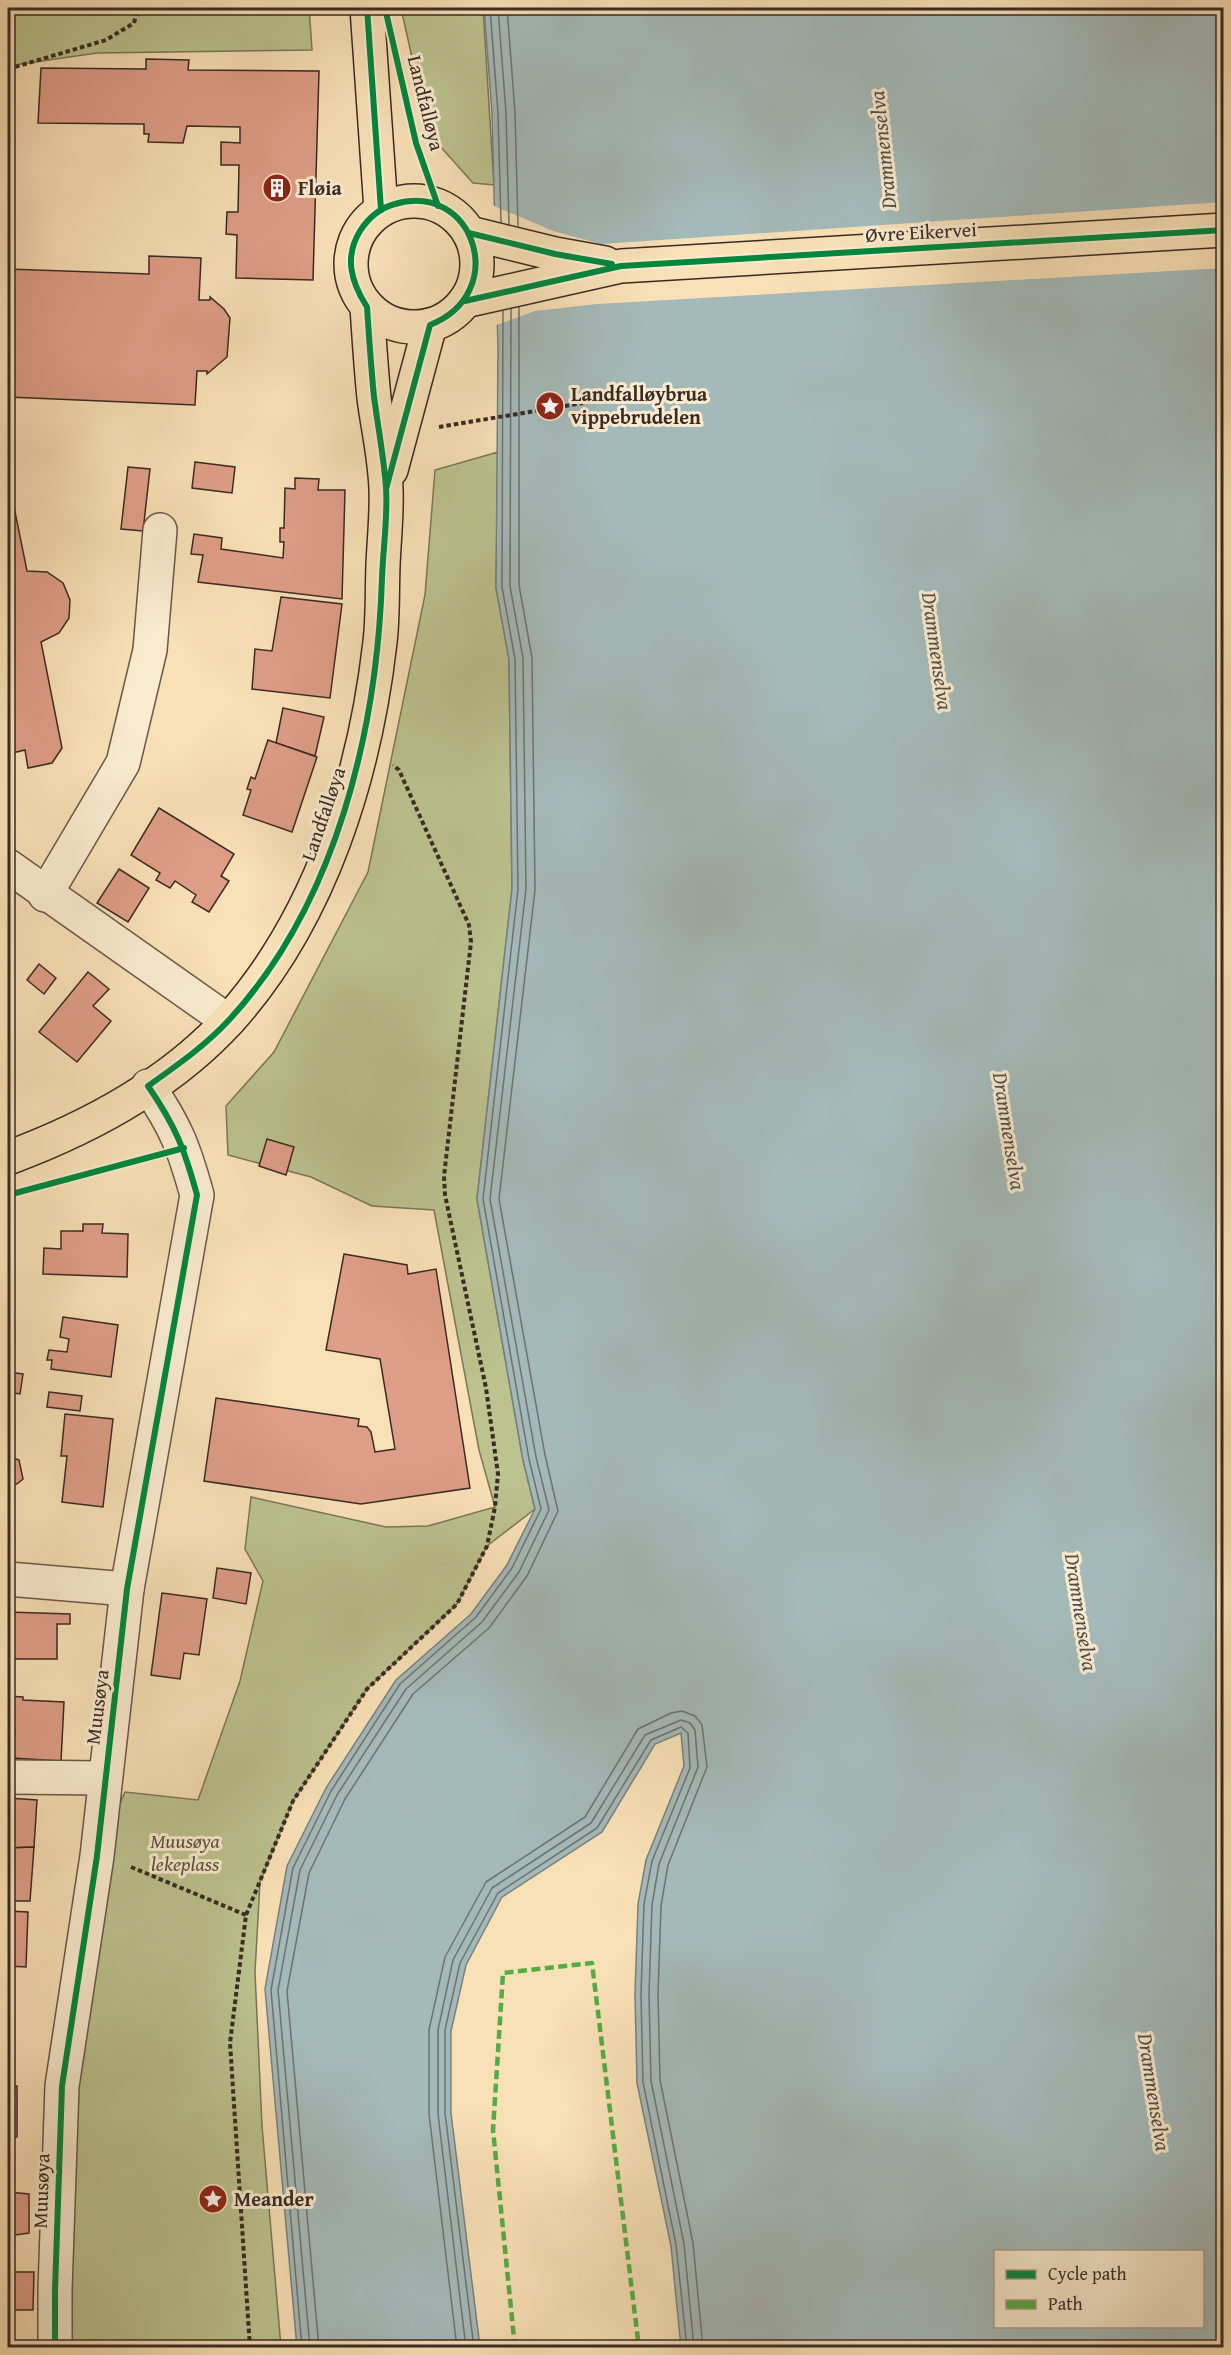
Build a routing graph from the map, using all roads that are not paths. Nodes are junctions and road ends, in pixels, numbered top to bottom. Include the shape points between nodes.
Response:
1 (367, 8) edge
2 (381, 210) junction
3 (1224, 230) edge
4 (477, 235) junction
5 (621, 266) junction
6 (474, 299) junction
7 (367, 307) junction
8 (430, 325) junction
9 (386, 489) junction
10 (160, 530) dead end
11 (8, 866) edge
12 (45, 895) junction
13 (228, 1021) junction
14 (148, 1086) junction
15 (8, 1158) edge
16 (8, 1579) edge
17 (127, 1589) junction
18 (8, 1777) edge
19 (105, 1778) junction
20 (55, 2348) edge

1 - 2 main road
2 - 4 main road via 407,200 425,201 443,207
2 - 7 main road via 366,221 354,241 350,264 354,287
3 - 5 main road, Øvre Eikervei
4 - 5 main road, Øvre Eikervei
4 - 6 main road
5 - 6 main road, Øvre Eikervei
6 - 8 main road
7 - 8 main road via 396,325
7 - 9 main road, Landfalløya
8 - 9 main road, Landfalløya
9 - 13 main road, Landfalløya via 380,640 365,736 340,823 320,876 268,970
10 - 12 street via 150,650 123,763
11 - 12 street
12 - 13 street
13 - 14 main road, Landfalløya via 189,1057
14 - 15 main road, Landfalløya via 89,1124
14 - 17 street, Muusøya via 172,1121 197,1195
16 - 17 street
17 - 19 street, Muusøya
18 - 19 street
19 - 20 street, Muusøya via 97,1857 62,2086

